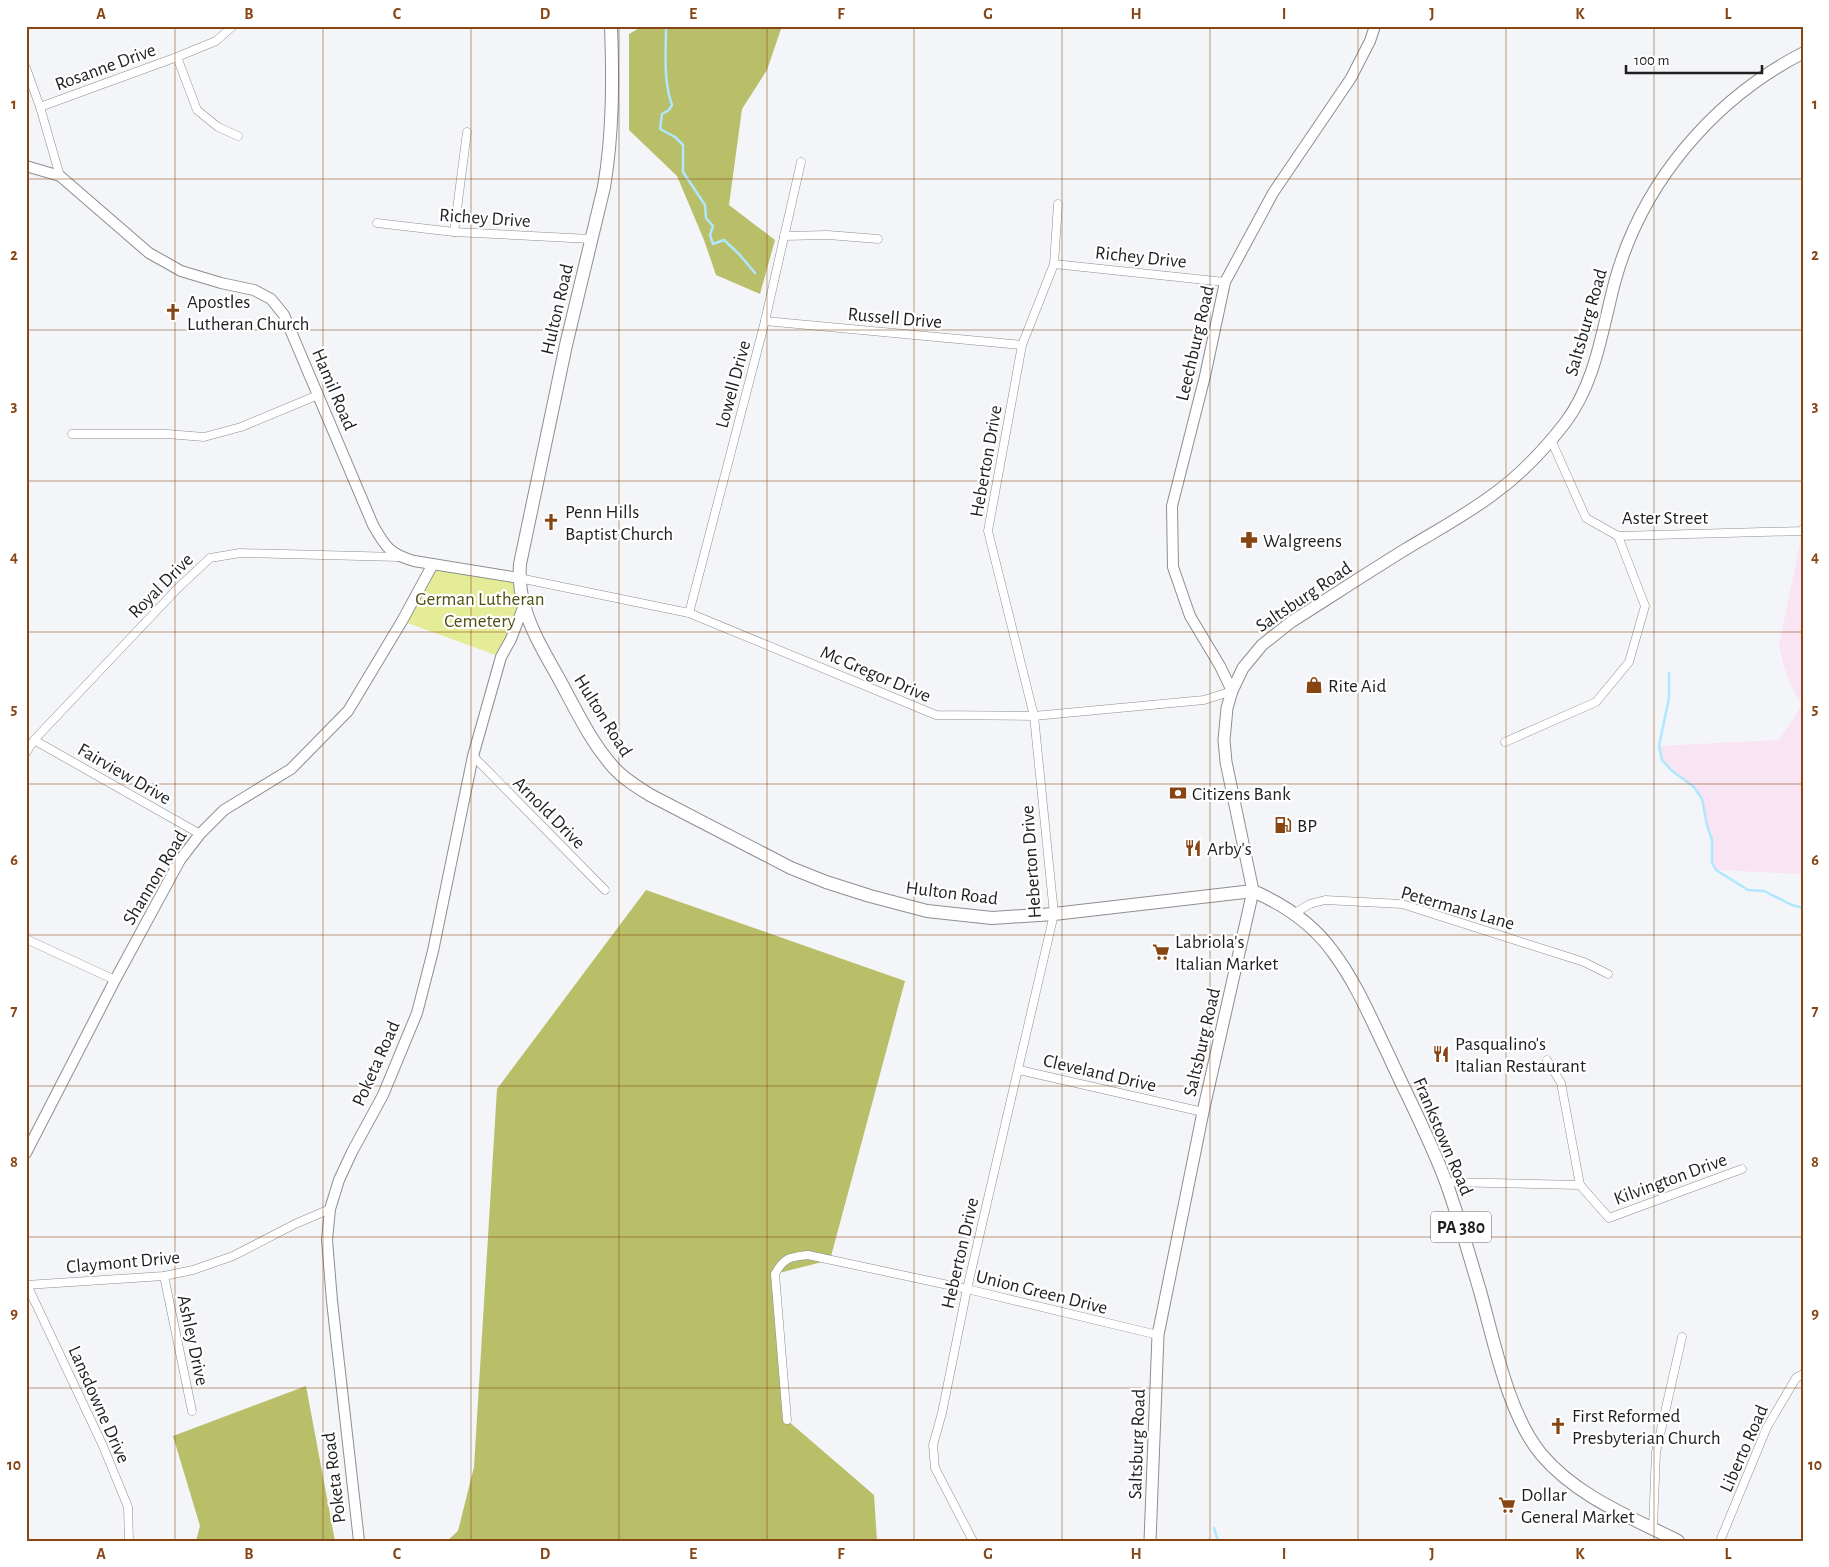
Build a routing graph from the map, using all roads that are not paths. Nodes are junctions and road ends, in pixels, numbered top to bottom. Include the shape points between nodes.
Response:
1 (233, 26) edge
2 (611, 26) edge
3 (1375, 26) edge
4 (1803, 53) edge
5 (177, 57) junction
6 (26, 68) edge
7 (40, 107) junction
8 (467, 132) dead end
9 (238, 136) dead end
10 (800, 162) dead end
11 (26, 166) edge
12 (60, 176) junction
13 (1058, 204) dead end
14 (376, 223) dead end
15 (454, 232) junction
16 (784, 236) junction
17 (591, 239) junction
18 (878, 239) dead end
19 (1054, 264) junction
20 (1225, 282) junction
21 (766, 321) junction
22 (1022, 345) junction
23 (318, 395) junction
24 (72, 434) dead end
25 (1551, 440) junction
26 (1802, 530) edge
27 (1618, 536) junction
28 (399, 557) junction
29 (433, 564) junction
30 (519, 578) junction
31 (524, 605) junction
32 (689, 613) junction
33 (1232, 691) junction
34 (1034, 716) junction
35 (34, 740) junction
36 (1505, 742) dead end
37 (26, 753) edge
38 (473, 756) junction
39 (200, 834) junction
40 (605, 890) dead end
41 (1253, 891) junction
42 (1294, 913) junction
43 (1054, 914) junction
44 (26, 939) edge
45 (1608, 974) dead end
46 (115, 980) junction
47 (1547, 1060) dead end
48 (1018, 1070) junction
49 (1203, 1112) junction
50 (26, 1153) edge
51 (1742, 1169) dead end
52 (1446, 1182) junction
53 (1580, 1185) junction
54 (330, 1209) junction
55 (164, 1276) junction
56 (26, 1285) edge
57 (967, 1289) junction
58 (1158, 1335) junction
59 (1682, 1337) dead end
60 (1803, 1374) edge
61 (192, 1411) dead end
62 (787, 1420) dead end
63 (1653, 1528) junction
64 (1670, 1539) edge
65 (129, 1541) edge
66 (359, 1541) edge
67 (973, 1541) edge
68 (1150, 1541) edge
69 (1720, 1541) edge

1 - 5 street, Rosanne Drive via 216,40
2 - 17 main road, Hulton Road via 610,144 604,187
3 - 20 street, Leechburg Road via 1351,78 1273,193
4 - 25 main road, Saltsburg Road via 1752,84 1719,111 1681,152 1663,178 1632,234 1619,266 1589,379 1566,422
5 - 7 street, Rosanne Drive
5 - 9 street via 197,110 218,127
6 - 7 street
7 - 12 street
8 - 15 street
10 - 16 street, Lowell Drive
11 - 12 street, Hamil Road
12 - 23 street, Hamil Road via 149,253 181,271 254,290 271,299 284,315
13 - 19 street, Heberton Drive
14 - 15 street, Richey Drive
15 - 17 street, Richey Drive
16 - 18 street
16 - 21 street, Lowell Drive
17 - 30 main road, Hulton Road
19 - 20 street, Richey Drive
19 - 22 street, Heberton Drive
20 - 33 street, Leechburg Road via 1172,506 1173,567 1190,616
21 - 22 street, Russell Drive
21 - 32 street, Lowell Drive
22 - 34 street, Heberton Drive via 988,531
23 - 24 street via 241,427 204,437
23 - 28 street, Hamil Road via 373,525 384,543
25 - 27 street, Aster Street via 1586,518
25 - 33 main road, Saltsburg Road via 1491,496 1274,634 1243,668
26 - 27 street, Aster Street
27 - 36 street via 1645,606 1629,662 1596,702
28 - 29 street
28 - 35 street, Royal Drive via 240,553 210,558
29 - 30 street
29 - 39 street, Shannon Road via 348,711 291,769 224,810
30 - 31 main road, Hulton Road
30 - 32 street, Mc Gregor Drive
31 - 38 street, Poketa Road via 501,658
31 - 43 main road, Hulton Road via 535,635 596,744 615,769 650,795 791,868 903,906 992,918
32 - 34 street, Mc Gregor Drive via 936,715
33 - 34 street, Mc Gregor Drive via 1204,700
33 - 41 main road, Saltsburg Road via 1224,722 1226,762
34 - 43 street, Heberton Drive
35 - 37 street, Royal Drive
35 - 39 street, Fairview Drive
38 - 40 street, Arnold Drive
38 - 54 street, Poketa Road via 417,1013 383,1095 339,1180
39 - 46 street, Shannon Road via 180,860
41 - 42 main road, Frankstown Road / PA 380
41 - 43 main road, Hulton Road
41 - 49 main road, Saltsburg Road
42 - 45 street, Petermans Lane via 1325,900 1402,904 1584,962
42 - 52 main road, Frankstown Road / PA 380 via 1333,951 1352,980
43 - 48 street, Heberton Drive
44 - 46 street
46 - 50 street, Shannon Road
47 - 53 street via 1561,1083
48 - 49 street, Cleveland Drive
48 - 57 street, Heberton Drive
49 - 58 main road, Saltsburg Road
51 - 53 street, Kilvington Drive via 1609,1218
52 - 53 street
52 - 63 main road, Frankstown Road / PA 380 via 1510,1394 1531,1440 1554,1468 1581,1491
54 - 55 street, Claymont Drive via 233,1256
54 - 66 street, Poketa Road via 327,1240 332,1300
55 - 56 street, Claymont Drive
55 - 61 street, Ashley Drive
56 - 65 street, Lansdowne Drive via 103,1446 128,1507
57 - 58 street, Union Green Drive
57 - 62 street, Union Green Drive via 808,1255 790,1258 781,1264 775,1274
57 - 67 street, Heberton Drive via 933,1444 935,1468
58 - 68 main road, Saltsburg Road
59 - 63 street via 1656,1452
60 - 69 street, Liberto Road via 1796,1378 1767,1427
63 - 64 main road, Frankstown Road / PA 380

